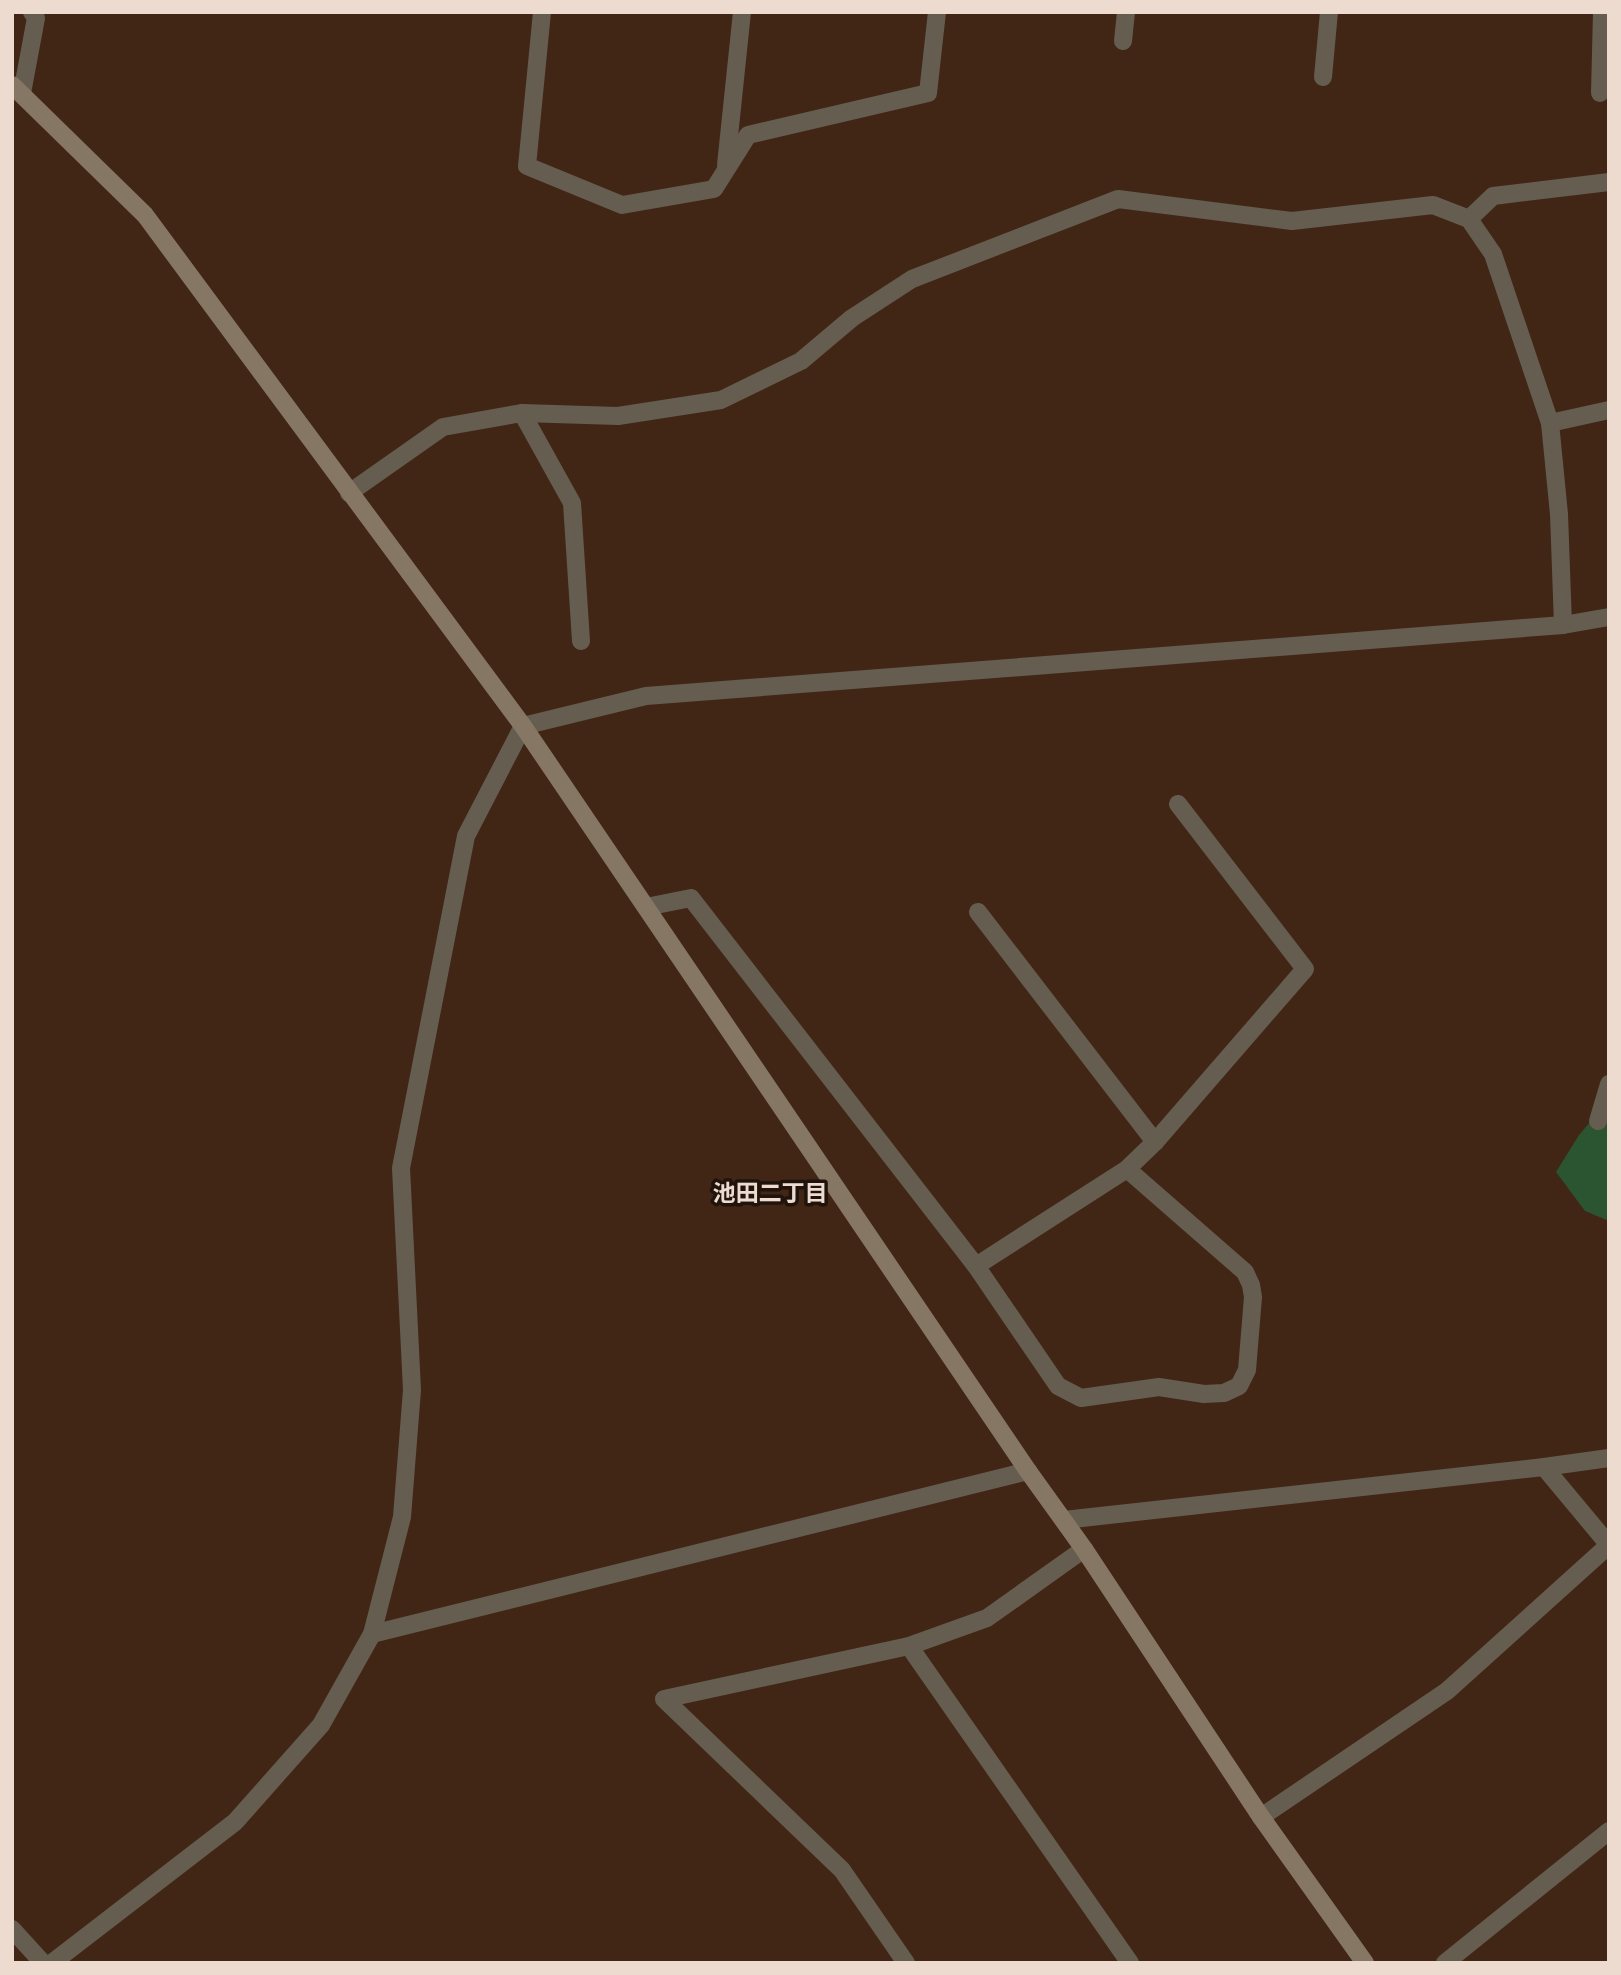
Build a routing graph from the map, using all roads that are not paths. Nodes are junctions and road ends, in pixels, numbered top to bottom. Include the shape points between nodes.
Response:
1 (33, 12) edge
2 (542, 12) edge
3 (742, 12) edge
4 (937, 12) edge
5 (1126, 12) edge
6 (1329, 12) edge
7 (1602, 12) edge
8 (1123, 41) dead end
9 (1323, 77) dead end
10 (17, 89) edge
11 (1600, 93) dead end
12 (726, 170) junction
13 (1609, 182) edge
14 (1469, 219) junction
15 (1609, 410) edge
16 (522, 413) junction
17 (1550, 423) junction
18 (349, 493) junction
19 (1609, 617) edge
20 (1563, 625) junction
21 (581, 641) dead end
22 (523, 726) junction
23 (1178, 804) dead end
24 (646, 907) junction
25 (978, 912) dead end
26 (1609, 1084) edge
27 (1598, 1121) dead end
28 (1155, 1142) junction
29 (1127, 1169) junction
30 (976, 1266) junction
31 (1609, 1458) edge
32 (1544, 1467) junction
33 (1028, 1471) junction
34 (1064, 1520) junction
35 (1609, 1545) edge
36 (1084, 1549) junction
37 (372, 1634) junction
38 (909, 1646) junction
39 (1261, 1817) junction
40 (1609, 1831) edge
41 (12, 1929) edge
42 (43, 1963) edge
43 (52, 1963) edge
44 (906, 1963) edge
45 (1130, 1963) edge
46 (1365, 1963) edge
47 (1445, 1963) edge

1 - 10 street via 36,18
2 - 12 street via 527,166 622,205 714,189
3 - 12 street
4 - 12 street via 928,93 748,135
5 - 8 street
6 - 9 street
7 - 11 street
10 - 18 street via 145,215
13 - 14 street via 1493,196
14 - 16 street via 1433,205 1292,221 1118,199 912,279 852,318 801,361 721,400 618,416
14 - 17 street via 1493,254
15 - 17 street
16 - 18 street via 443,427
16 - 21 street via 572,503
17 - 20 street
18 - 22 street
19 - 20 street
20 - 22 street via 646,696
22 - 24 street
22 - 37 street via 466,836 401,1168 412,1390 401,1517
23 - 28 street via 1305,968
24 - 30 street via 691,898
24 - 33 street
25 - 28 street
26 - 27 street
28 - 29 street
29 - 30 street
29 - 30 street via 1245,1272 1253,1297 1247,1370 1239,1386 1224,1393 1159,1387 1081,1398 1058,1386
31 - 32 street
32 - 34 street
32 - 35 street
33 - 34 street
33 - 37 street
34 - 36 street
35 - 39 street via 1447,1691
36 - 38 street via 987,1618
36 - 39 street
37 - 43 street via 321,1725 235,1822
38 - 44 street via 664,1699 842,1870
38 - 45 street
39 - 46 street
40 - 47 street
41 - 42 street

